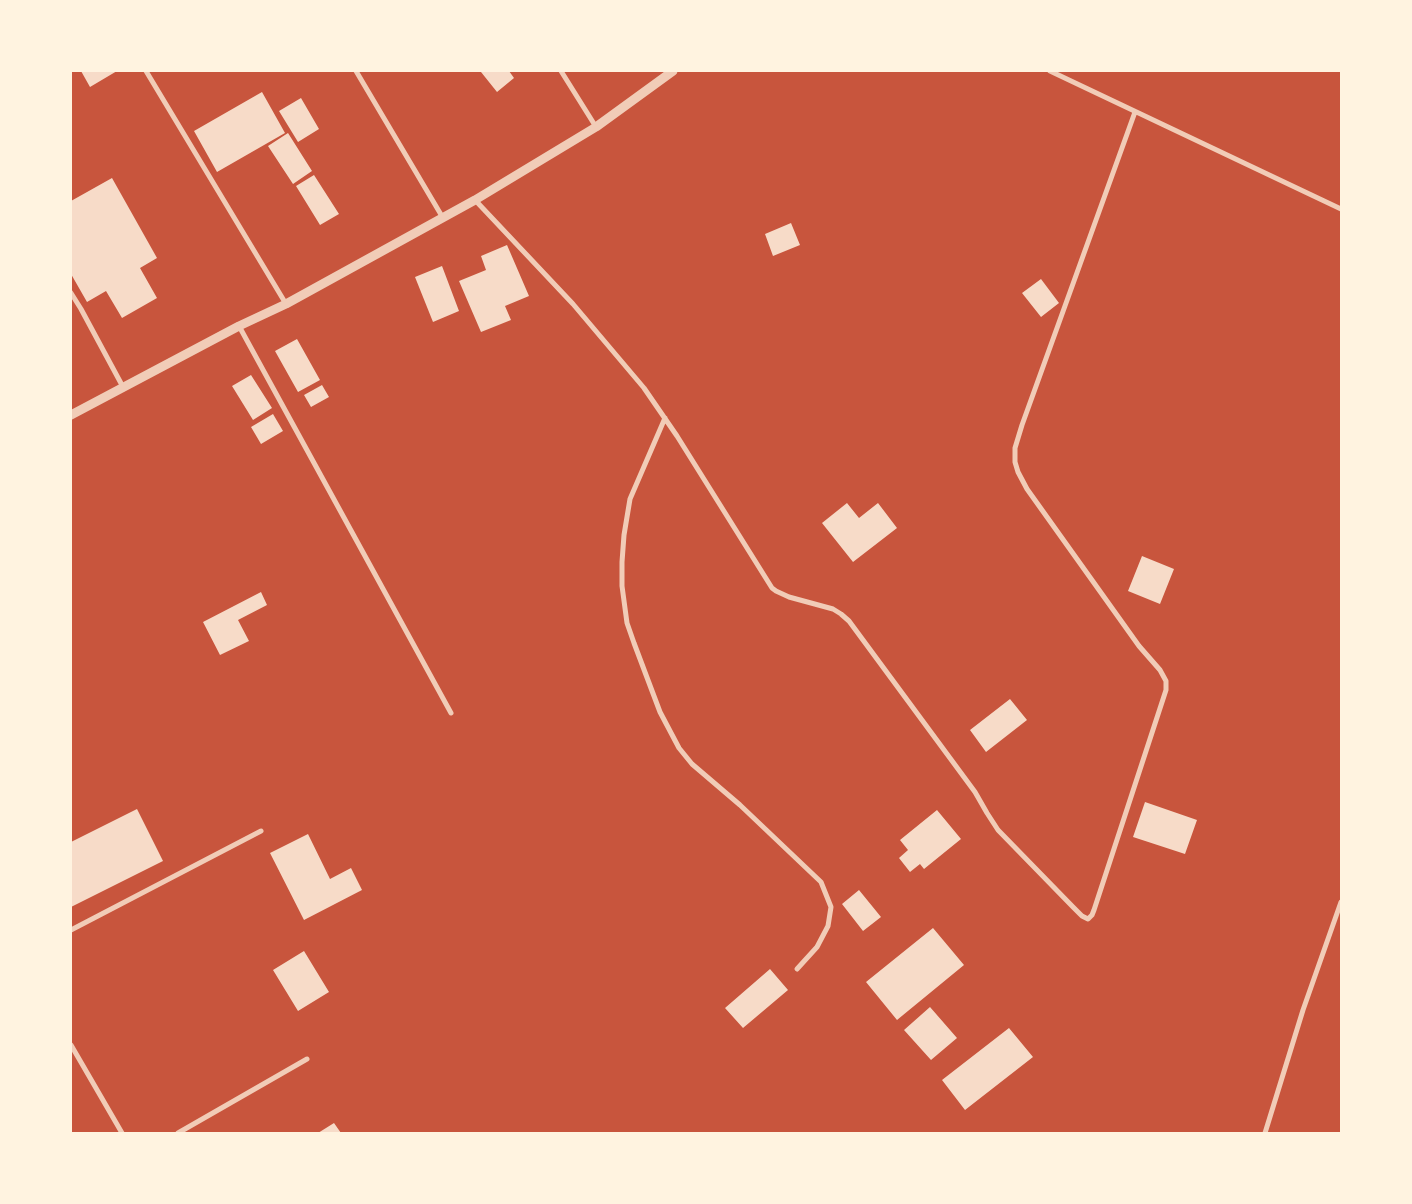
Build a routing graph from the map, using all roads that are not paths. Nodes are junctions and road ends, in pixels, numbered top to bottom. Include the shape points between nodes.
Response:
1 (146, 71) edge
2 (356, 71) edge
3 (561, 71) edge
4 (673, 71) edge
5 (1050, 71) edge
6 (1134, 112) junction
7 (596, 127) junction
8 (476, 200) junction
9 (1341, 209) edge
10 (443, 219) junction
11 (71, 294) edge
12 (286, 304) junction
13 (239, 326) junction
14 (123, 387) junction
15 (71, 415) edge
16 (666, 418) junction
17 (451, 712) dead end
18 (261, 831) dead end
19 (1341, 902) edge
20 (71, 930) edge
21 (797, 970) dead end
22 (71, 1045) edge
23 (307, 1059) dead end
24 (122, 1133) edge
25 (178, 1133) edge
26 (1264, 1133) edge

1 - 12 street
2 - 10 street
3 - 7 street
4 - 7 street
5 - 6 street
6 - 9 street
6 - 16 street via 1022,424 1014,462 1027,489 1166,681 1166,690 1090,917 1077,912 998,830 975,792 849,621 833,609 789,597 772,588
7 - 8 street
8 - 10 street
8 - 16 street via 573,304
10 - 12 street
11 - 14 street
12 - 13 street
13 - 14 street
13 - 17 street
14 - 15 street
16 - 21 street via 630,499 622,562 627,623 660,712 679,748 692,764 821,882 831,907 828,926 817,947
18 - 20 street
19 - 26 street
22 - 24 street
23 - 25 street

